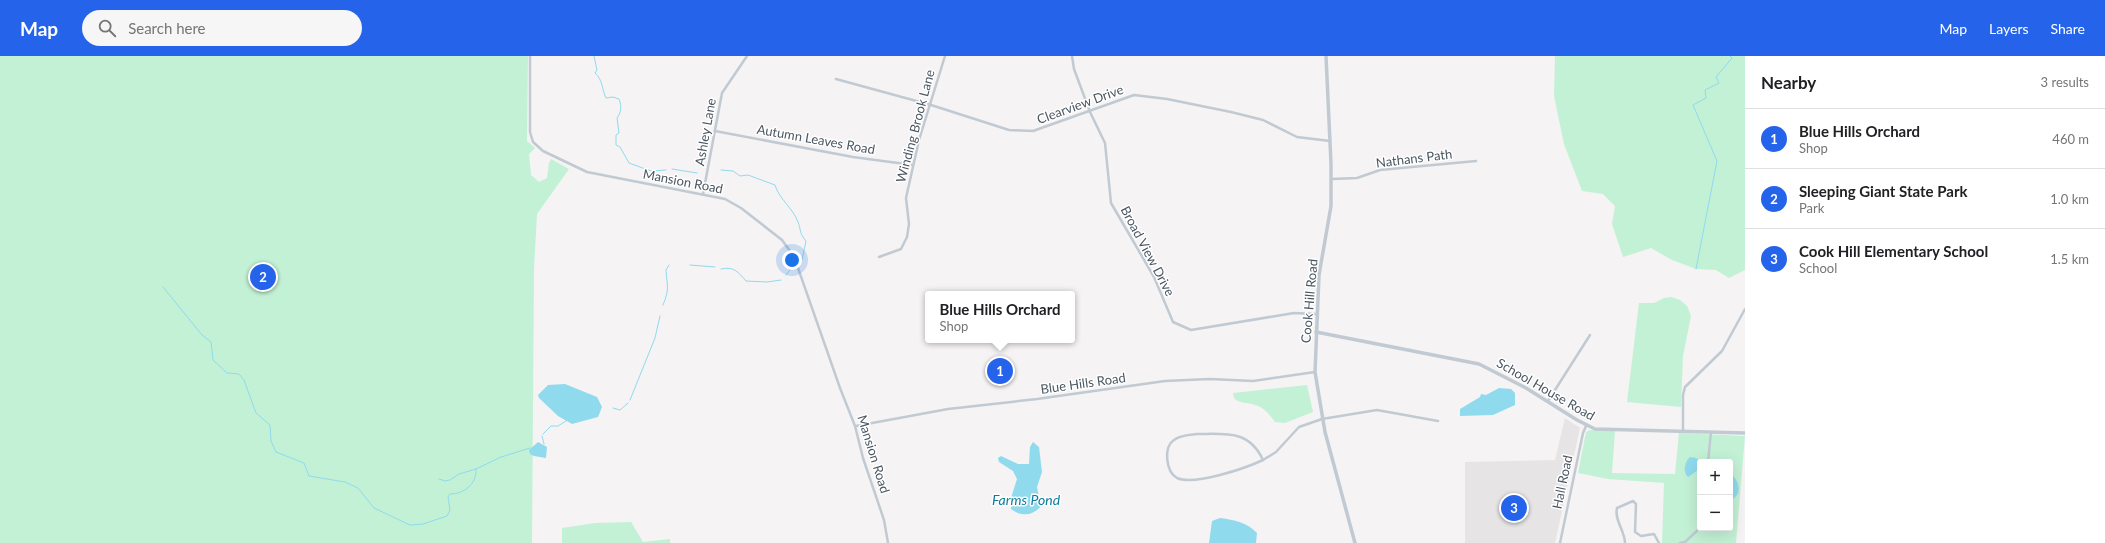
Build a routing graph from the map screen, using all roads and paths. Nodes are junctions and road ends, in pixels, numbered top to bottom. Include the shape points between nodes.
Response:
1 (530, 56) edge
2 (747, 56) edge
3 (945, 56) edge
4 (1072, 56) edge
5 (1326, 56) edge
6 (836, 78) dead end
7 (931, 105) junction
8 (1090, 112) junction
9 (715, 131) junction
10 (1330, 142) junction
11 (1476, 161) dead end
12 (913, 165) junction
13 (1332, 180) junction
14 (704, 194) junction
15 (879, 257) dead end
16 (1745, 310) edge
17 (1317, 314) junction
18 (1316, 332) junction
19 (1590, 335) dead end
20 (1315, 372) junction
21 (1548, 402) junction
22 (1322, 419) junction
23 (1438, 421) dead end
24 (855, 426) junction
25 (1586, 426) junction
26 (1683, 431) junction
27 (1711, 432) junction
28 (1745, 433) edge
29 (1708, 459) edge
30 (1263, 460) junction
31 (1697, 531) edge
32 (888, 543) edge
33 (1355, 543) edge
34 (1560, 543) edge
35 (1626, 543) edge
36 (1659, 543) edge
37 (1680, 543) edge

1 - 14 street, Mansion Road via 530,132 533,142 540,149 571,166 596,175
2 - 9 street, Ashley Lane via 722,93
3 - 7 street, Winding Brook Lane
4 - 8 street, Broad View Drive
5 - 10 street, Cook Hill Road
6 - 7 street, Clearview Drive
7 - 8 street, Clearview Drive via 1009,130 1033,131
7 - 12 street, Winding Brook Lane
8 - 10 street, Clearview Drive via 1134,95 1167,99 1263,120 1297,137
8 - 17 street, Broad View Drive via 1105,143 1111,203 1154,277 1173,322 1191,330 1294,313
9 - 12 street, Autumn Leaves Road via 853,157
9 - 14 street, Ashley Lane
10 - 13 street, Cook Hill Road
11 - 13 street, Nathans Path via 1380,170 1357,178
12 - 15 street, Winding Brook Lane via 906,198 909,224 907,237 900,249
13 - 17 street, Cook Hill Road via 1331,212 1319,275
14 - 24 street, Mansion Road via 735,204 776,235 790,251
16 - 26 street via 1722,351 1686,386 1683,395
17 - 18 street, Cook Hill Road
18 - 20 street, Cook Hill Road
18 - 21 street, School House Road via 1474,363 1500,374
19 - 21 street
20 - 22 street, Cook Hill Road
20 - 24 street, Blue Hills Road via 1253,382 1210,379 1165,381 948,409
21 - 25 street, School House Road
22 - 23 street via 1377,410
22 - 30 street via 1299,427 1276,452
22 - 33 street, Cook Hill Road
24 - 32 street, Mansion Road via 865,466 884,520
25 - 26 street, School House Road via 1607,430
25 - 34 street, Hall Road
26 - 27 street, School House Road
27 - 28 street, School House Road
27 - 29 street
30 - 30 street via 1219,476 1184,479 1177,478 1172,473 1167,453 1173,440 1197,434 1216,434 1250,440
31 - 37 street via 1685,542
35 - 36 street via 1616,513 1617,508 1633,502 1637,508 1635,532 1641,536 1654,534

